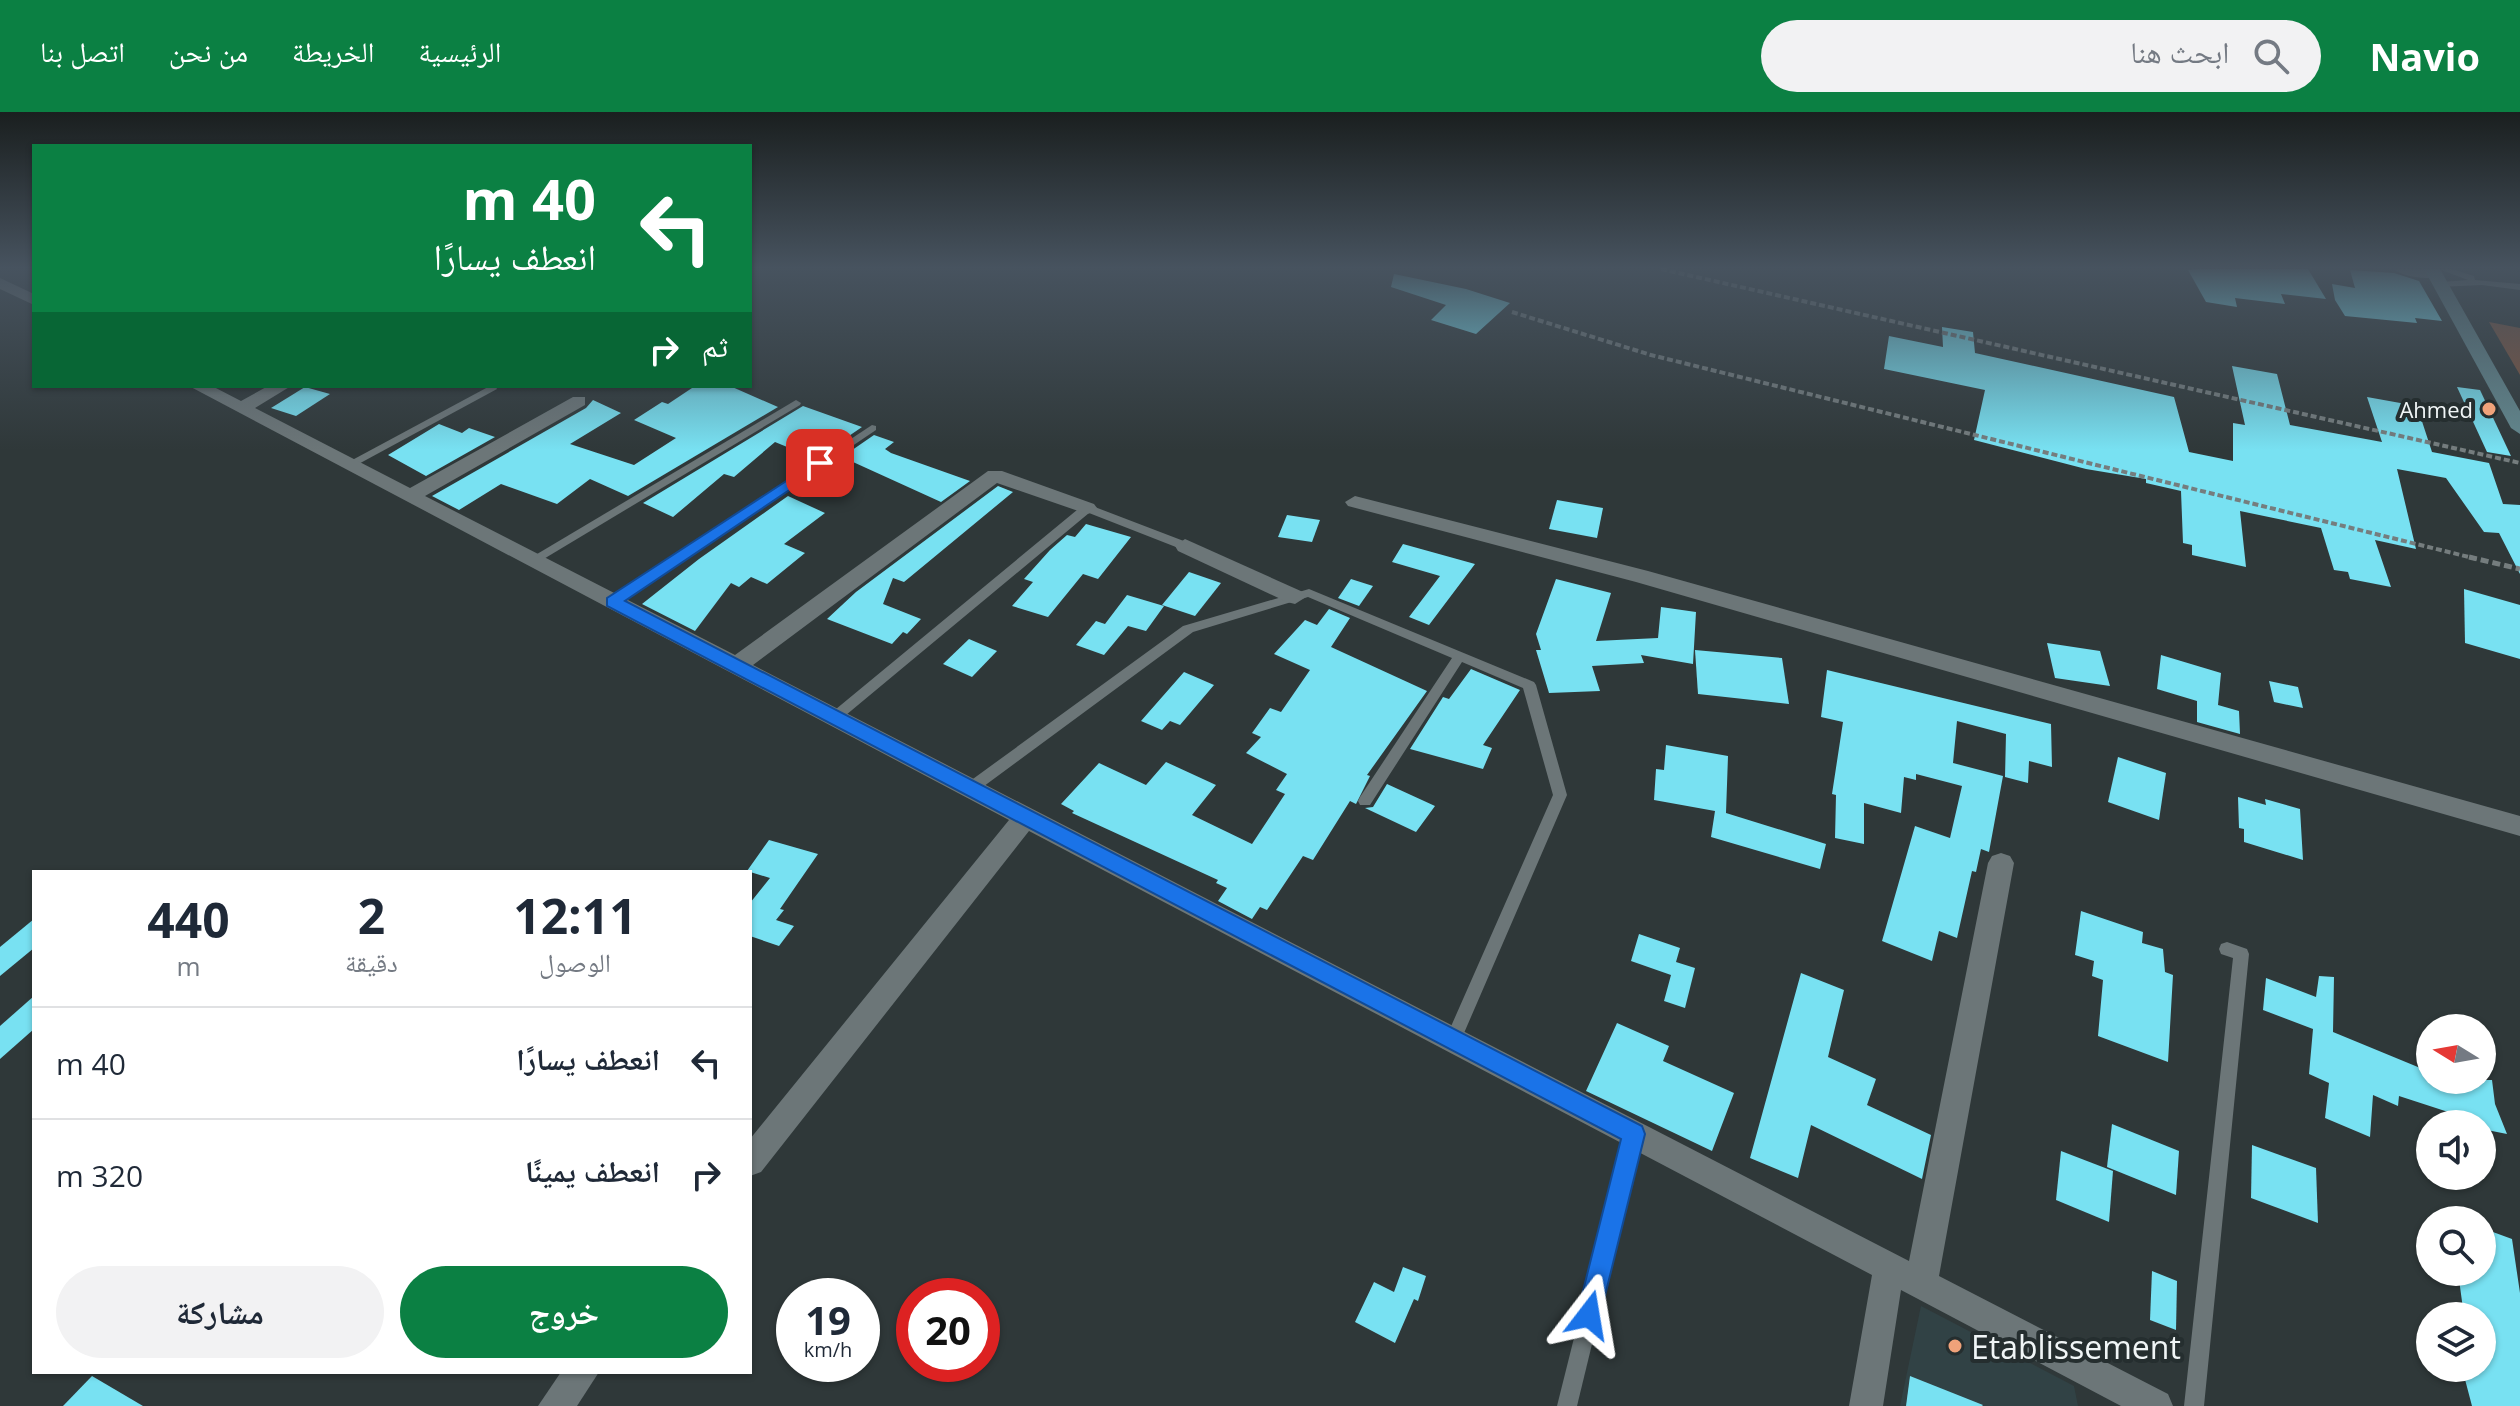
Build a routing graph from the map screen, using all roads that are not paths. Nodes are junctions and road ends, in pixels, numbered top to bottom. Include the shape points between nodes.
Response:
1 (2467, 329) edge
2 (203, 388) edge
3 (278, 388) edge
4 (492, 389) dead end
5 (579, 401) dead end
6 (796, 403) dead end
7 (241, 408) junction
8 (872, 428) dead end
9 (2520, 428) edge
10 (349, 465) junction
11 (410, 496) junction
12 (1355, 502) dead end
13 (1087, 508) junction
14 (1185, 546) joint
15 (533, 560) junction
16 (1295, 597) junction
17 (613, 602) junction
18 (1460, 655) junction
19 (736, 666) junction
20 (835, 717) junction
21 (971, 788) junction
22 (1365, 801) dead end
23 (1026, 817) junction
24 (2520, 826) edge
25 (2001, 863) dead end
26 (2227, 949) dead end
27 (1453, 1040) junction
28 (1634, 1134) junction
29 (752, 1160) edge
30 (1889, 1266) junction
31 (1921, 1284) junction
32 (580, 1374) edge
33 (555, 1406) edge
34 (1567, 1406) edge
35 (1866, 1406) edge
36 (2156, 1406) edge
37 (2194, 1406) edge

1 - 9 main road
2 - 7 street
3 - 7 street
4 - 10 lane
5 - 11 street
6 - 15 lane
7 - 10 street
8 - 17 lane
10 - 11 street
11 - 15 street
12 - 24 street via 1656,581
13 - 14 lane
13 - 19 street via 995,475
13 - 20 lane
14 - 16 street
15 - 17 street
16 - 18 lane via 1309,593
16 - 21 lane via 1188,629
17 - 19 street
18 - 22 lane
18 - 27 lane via 1529,685 1560,795
19 - 20 street
20 - 21 street
21 - 23 street
23 - 27 street
23 - 29 street
25 - 31 street
26 - 37 lane via 2241,954
27 - 28 street
28 - 30 street
28 - 34 lane
30 - 31 street
30 - 35 street
31 - 36 street
32 - 33 street

